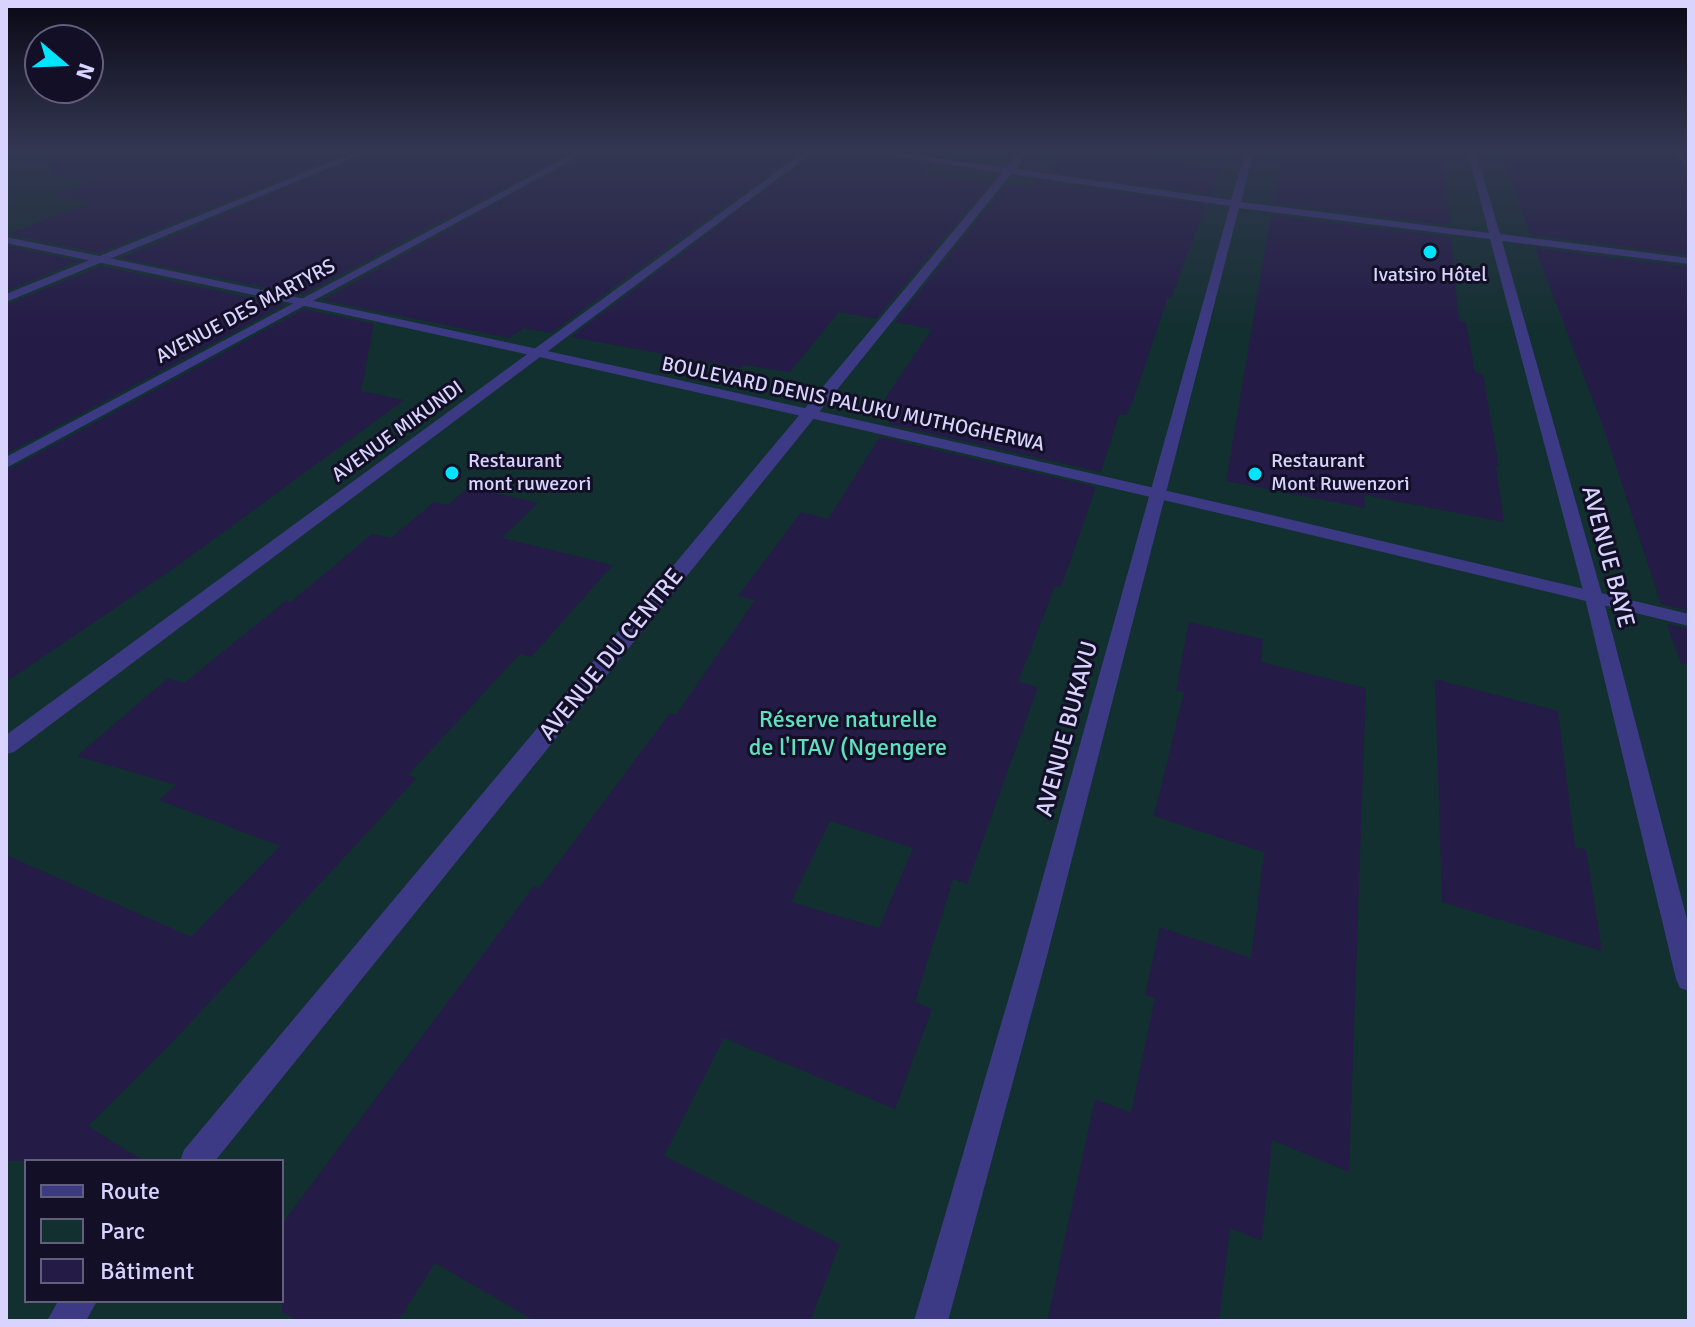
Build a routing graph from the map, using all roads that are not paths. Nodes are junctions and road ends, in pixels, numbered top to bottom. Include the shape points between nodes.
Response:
1 (216, 211) edge
2 (475, 211) edge
3 (730, 211) edge
4 (975, 211) edge
5 (1233, 211) edge
6 (1290, 211) edge
7 (1489, 211) edge
8 (1496, 237) junction
9 (6, 240) edge
10 (102, 257) junction
11 (1689, 261) edge
12 (6, 298) edge
13 (309, 302) junction
14 (536, 355) junction
15 (809, 415) junction
16 (6, 463) edge
17 (1158, 492) junction
18 (1594, 598) junction
19 (1689, 620) edge
20 (6, 746) edge
21 (1689, 979) edge
22 (197, 1159) edge
23 (78, 1303) edge
24 (64, 1321) edge
25 (931, 1321) edge

1 - 10 street
2 - 13 street, AVENUE DES MARTYRS
3 - 14 street, AVENUE MIKUNDI
4 - 15 street, AVENUE DU CENTRE
5 - 17 street, AVENUE BUKAVU
6 - 8 street
7 - 8 street, AVENUE BAYE
8 - 11 street
8 - 18 street, AVENUE BAYE
9 - 10 street, BOULEVARD DENIS PALUKU MUTHOGHERWA
10 - 12 street
10 - 13 street, BOULEVARD DENIS PALUKU MUTHOGHERWA
13 - 14 street, BOULEVARD DENIS PALUKU MUTHOGHERWA
13 - 16 street, AVENUE DES MARTYRS
14 - 15 street, BOULEVARD DENIS PALUKU MUTHOGHERWA
14 - 20 street, AVENUE MIKUNDI
15 - 17 street, BOULEVARD DENIS PALUKU MUTHOGHERWA
15 - 22 street, AVENUE DU CENTRE
17 - 18 street, BOULEVARD DENIS PALUKU MUTHOGHERWA
17 - 25 street, AVENUE BUKAVU
18 - 19 street, BOULEVARD DENIS PALUKU MUTHOGHERWA
18 - 21 street, AVENUE BAYE
23 - 24 street

